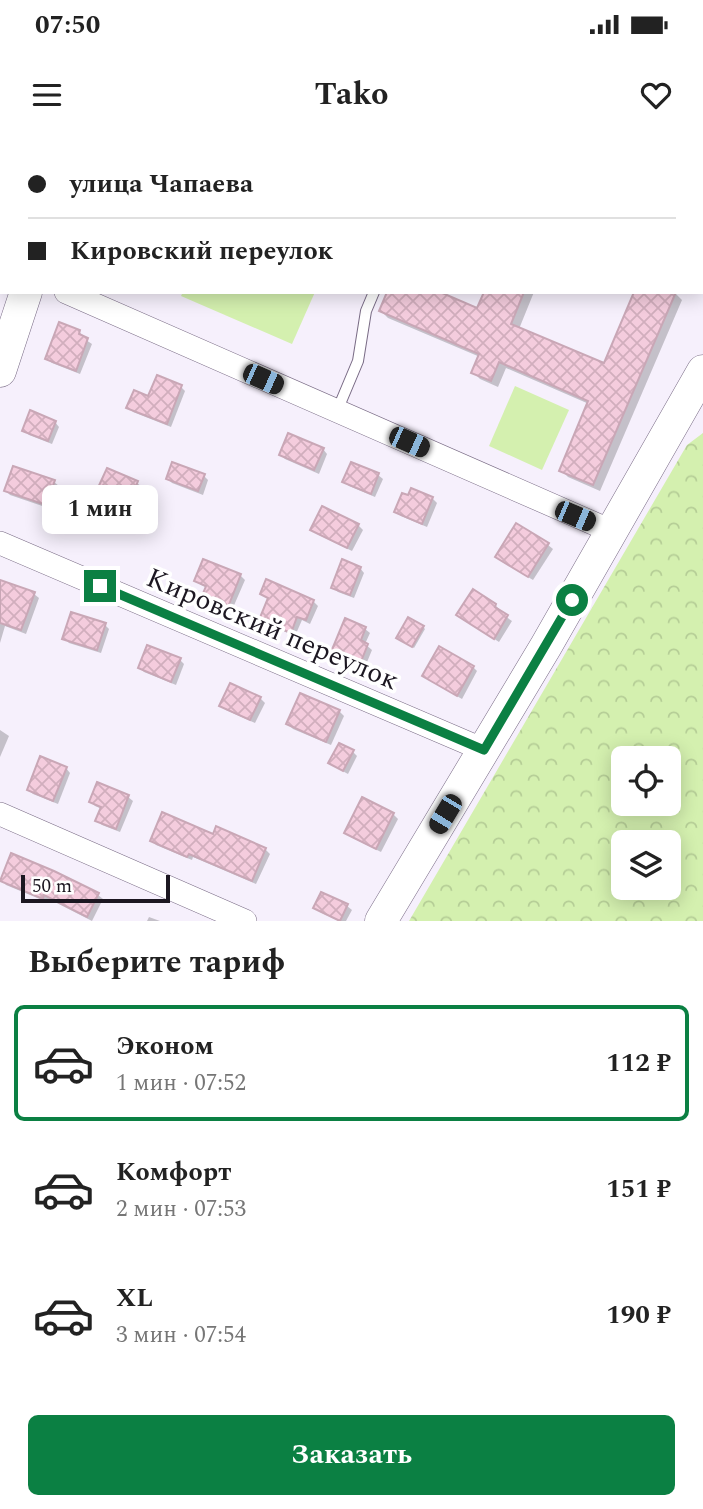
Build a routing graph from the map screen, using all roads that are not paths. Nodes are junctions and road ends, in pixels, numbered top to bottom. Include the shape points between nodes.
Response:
1 (25, 294) edge
2 (71, 294) edge
3 (373, 294) edge
4 (703, 370) edge
5 (0, 371) edge
6 (337, 411) junction
7 (611, 531) junction
8 (0, 543) edge
9 (484, 750) junction
10 (0, 814) edge
11 (245, 921) edge
12 (381, 921) edge

1 - 5 street
2 - 6 street
3 - 6 lane via 358,361
4 - 7 street
6 - 7 street
7 - 9 street
8 - 9 street, Кировский переулок
9 - 12 street
10 - 11 street

